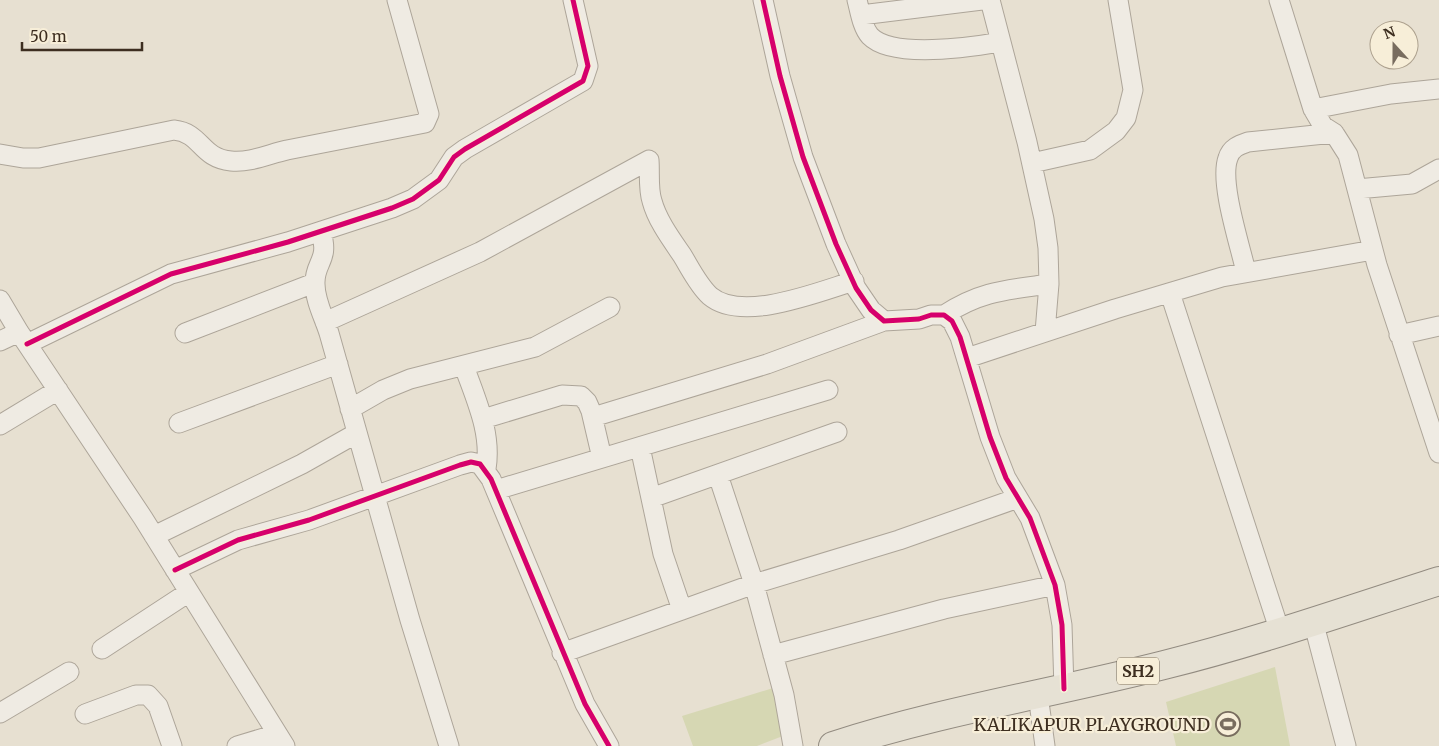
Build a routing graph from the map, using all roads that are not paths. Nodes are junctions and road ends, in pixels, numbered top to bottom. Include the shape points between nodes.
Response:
1 (397, 0) edge
2 (573, 0) edge
3 (763, 0) edge
4 (982, 0) edge
5 (990, 0) edge
6 (1118, 0) edge
7 (1279, 0) edge
8 (860, 7) edge
9 (1001, 42) junction
10 (1439, 90) edge
11 (1314, 109) junction
12 (1334, 133) junction
13 (0, 154) edge
14 (1032, 163) junction
15 (1439, 169) edge
16 (1356, 189) junction
17 (321, 232) junction
18 (1372, 250) junction
19 (1246, 272) junction
20 (854, 281) junction
21 (314, 283) junction
22 (1050, 284) junction
23 (1170, 293) junction
24 (0, 300) edge
25 (610, 307) dead end
26 (944, 316) junction
27 (884, 321) junction
28 (326, 322) junction
29 (1439, 326) edge
30 (1045, 332) junction
31 (185, 333) dead end
32 (1399, 335) junction
33 (22, 338) junction
34 (0, 341) edge
35 (967, 358) junction
36 (338, 364) junction
37 (464, 366) junction
38 (58, 390) junction
39 (828, 390) dead end
40 (350, 409) junction
41 (592, 417) junction
42 (483, 419) junction
43 (179, 423) dead end
44 (0, 425) edge
45 (837, 432) dead end
46 (357, 433) junction
47 (640, 447) junction
48 (1439, 454) edge
49 (602, 458) junction
50 (486, 469) junction
51 (718, 475) junction
52 (496, 490) junction
53 (375, 497) junction
54 (652, 498) junction
55 (1018, 498) junction
56 (154, 536) junction
57 (175, 570) junction
58 (1439, 581) edge
59 (754, 584) junction
60 (1055, 585) junction
61 (189, 592) junction
62 (682, 610) junction
63 (1313, 621) junction
64 (1280, 632) junction
65 (102, 649) dead end
66 (562, 653) junction
67 (773, 655) junction
68 (69, 672) dead end
69 (1064, 689) junction
70 (1038, 695) junction
71 (0, 713) edge
72 (85, 714) dead end
73 (281, 740) edge
74 (868, 741) edge
75 (172, 746) edge
76 (237, 746) edge
77 (449, 746) edge
78 (609, 746) edge
79 (793, 746) edge
80 (833, 746) edge
81 (1045, 746) edge
82 (1346, 746) edge

1 - 13 street via 429,114 425,123 248,160 221,160 205,151 186,131 174,130 39,158
2 - 17 street via 588,66 583,82 465,149 454,157 439,180 413,199
3 - 20 street via 795,134 836,244
4 - 8 street
5 - 9 street
6 - 14 street via 1133,90 1126,118 1116,131 1090,150
7 - 11 street
8 - 9 street via 870,35 880,43 948,50
9 - 14 street
10 - 11 street via 1391,94
11 - 12 street via 1323,126
12 - 16 street via 1348,155
12 - 19 street via 1248,142 1236,146 1228,157 1225,172 1228,192
14 - 22 street via 1046,229
15 - 16 street via 1412,184
16 - 18 street
17 - 21 street via 324,253
17 - 33 street via 179,272
18 - 19 street
18 - 32 street
19 - 23 street
20 - 27 street via 871,310
20 - 28 street via 762,306 723,303 711,296 656,212 650,192 649,160 480,252
21 - 28 street
21 - 31 street
22 - 26 street via 986,294
22 - 30 street
23 - 30 street
23 - 64 street
24 - 33 street
25 - 37 street via 535,347
26 - 27 street
26 - 35 street via 952,321
27 - 41 street via 767,364
28 - 36 street
29 - 32 street
30 - 35 street
32 - 48 street
33 - 34 street
33 - 38 street
35 - 55 street via 1006,478
36 - 40 street
36 - 43 street
37 - 40 street via 410,379
37 - 42 street
38 - 44 street
38 - 56 street
39 - 47 street
40 - 46 street
41 - 42 street via 587,402 572,394
41 - 49 street
42 - 50 street via 489,453
45 - 51 street
46 - 53 street
46 - 56 street via 302,464
47 - 49 street
47 - 54 street
49 - 52 street
50 - 52 street
50 - 53 street via 471,462
51 - 54 street
51 - 59 street
52 - 66 street
53 - 57 street via 238,540
53 - 77 street
54 - 62 street via 663,554
55 - 59 street via 899,540
55 - 60 street via 1030,518
56 - 57 street
57 - 61 street
58 - 63 main road, SH2
59 - 62 street
59 - 67 street
60 - 67 street via 944,609
60 - 69 street via 1062,624
61 - 65 street
61 - 73 street
62 - 66 street
63 - 64 main road, SH2
63 - 82 street
64 - 69 main road, SH2 via 1165,665
66 - 78 street
67 - 79 street
68 - 71 street
69 - 70 main road, SH2
70 - 74 main road, SH2
70 - 81 street
72 - 75 street via 136,695 148,695 158,706
73 - 76 street
74 - 80 main road, SH2

